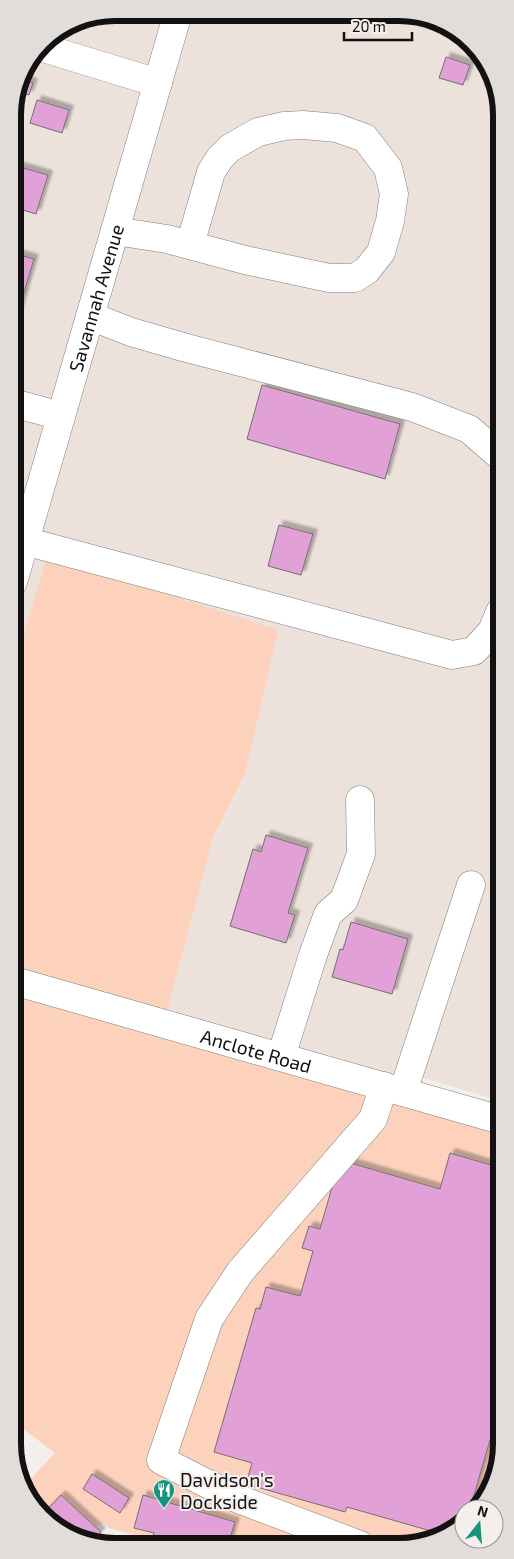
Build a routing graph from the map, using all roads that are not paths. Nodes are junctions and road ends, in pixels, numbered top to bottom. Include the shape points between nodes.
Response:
1 (176, 21) edge
2 (48, 50) edge
3 (158, 83) junction
4 (115, 231) junction
5 (190, 245) junction
6 (90, 316) junction
7 (21, 405) edge
8 (61, 416) junction
9 (493, 450) edge
10 (21, 534) edge
11 (21, 541) edge
12 (493, 629) edge
13 (360, 800) dead end
14 (472, 886) dead end
15 (21, 983) edge
16 (282, 1057) junction
17 (393, 1089) junction
18 (493, 1118) edge
19 (344, 1538) edge

1 - 3 street, Savannah Avenue
2 - 3 street
3 - 4 street, Savannah Avenue
4 - 5 street
4 - 6 street, Savannah Avenue
5 - 5 street via 329,278 355,278 367,270 381,252 388,229 394,194 388,168 365,138 336,128 303,125 258,132 230,148 211,172
6 - 8 street, Savannah Avenue
6 - 9 street via 183,347 412,407 469,429
7 - 8 street
8 - 10 street, Savannah Avenue
11 - 12 street via 452,655 474,651
13 - 16 street via 361,854 344,900 328,914 312,955
14 - 17 street
15 - 16 street, Anclote Road
16 - 17 street, Anclote Road
17 - 18 street, Anclote Road
17 - 19 street via 373,1119 240,1272 209,1319 161,1460 233,1496

